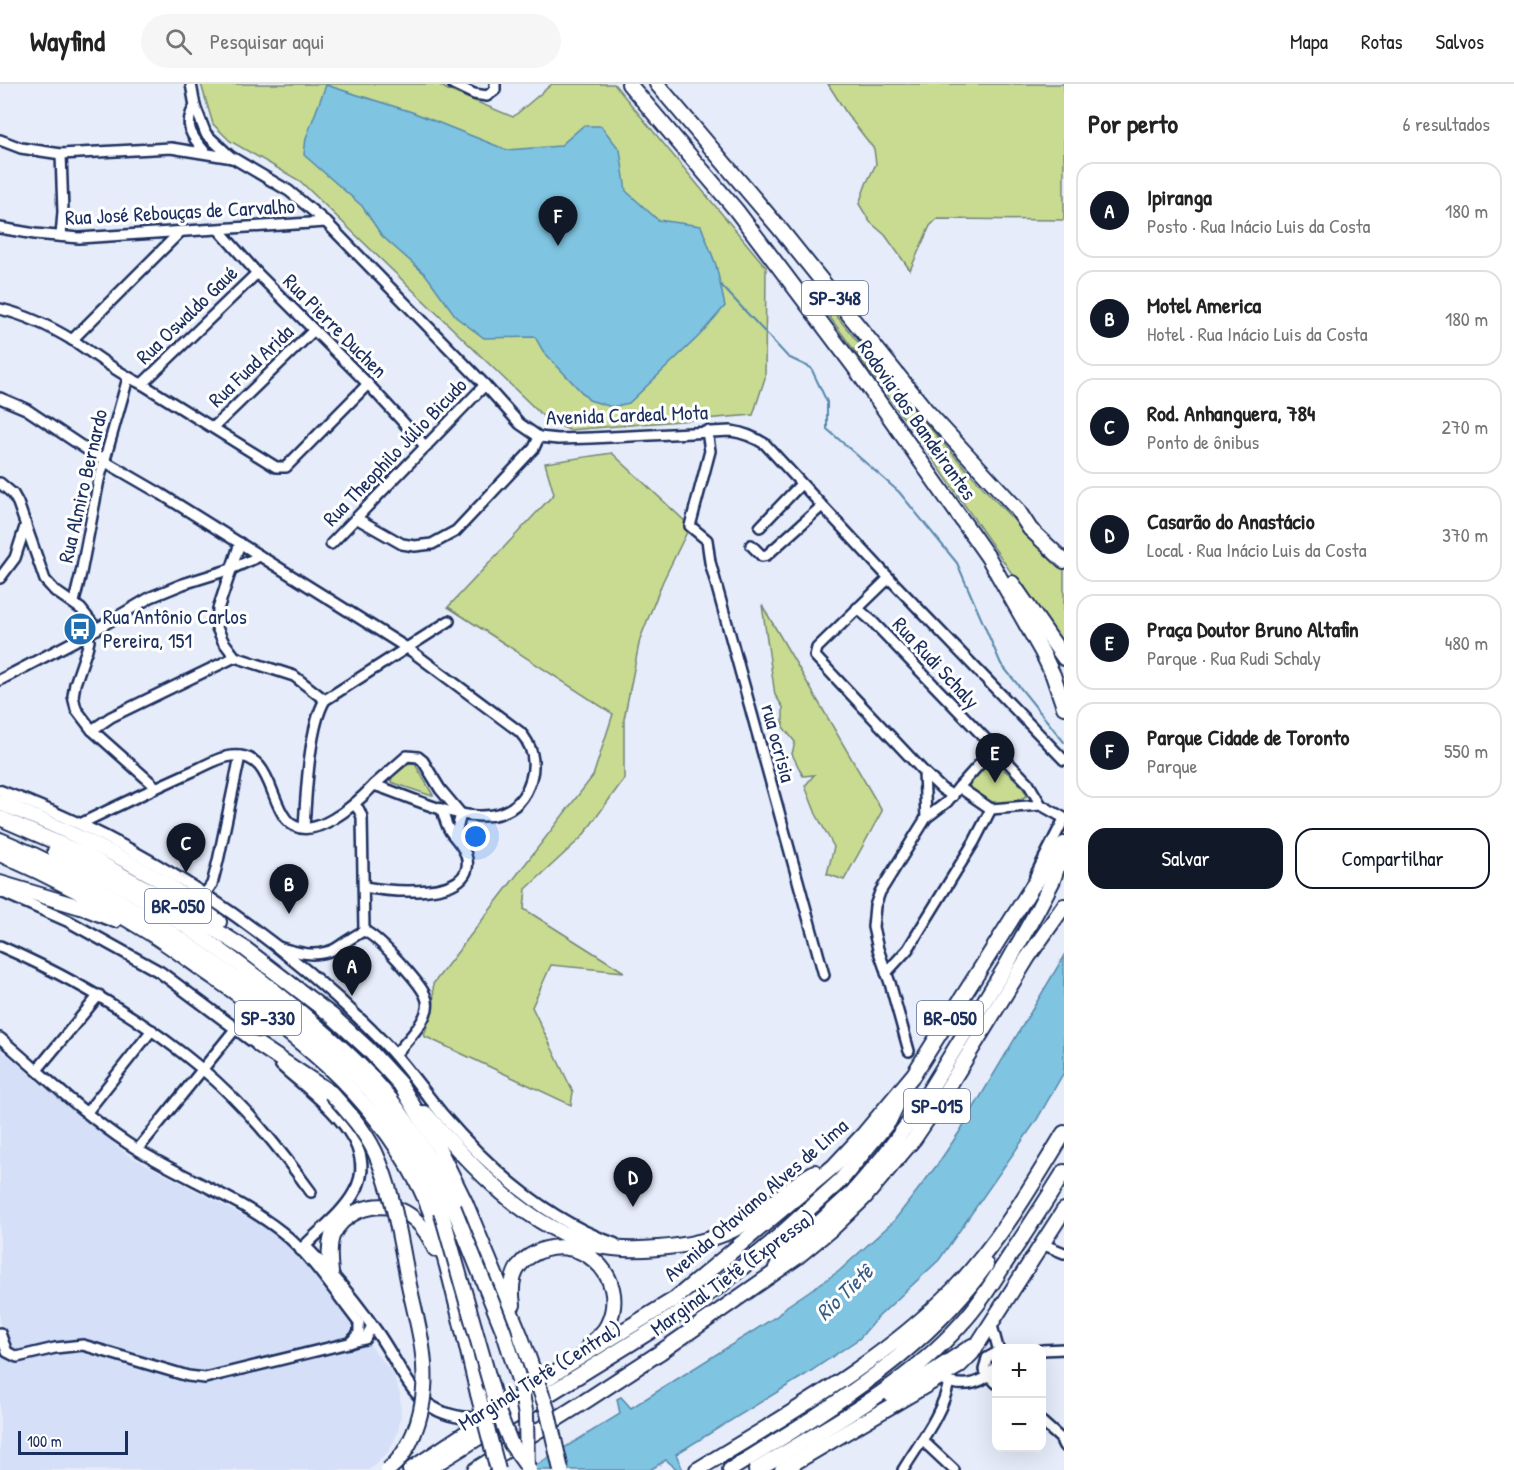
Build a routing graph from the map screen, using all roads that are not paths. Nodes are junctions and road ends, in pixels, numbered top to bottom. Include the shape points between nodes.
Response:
1 (191, 84) edge
2 (453, 84) edge
3 (495, 84) edge
4 (629, 84) edge
5 (657, 84) edge
6 (195, 106) junction
7 (206, 134) junction
8 (191, 137) junction
9 (0, 140) edge
10 (171, 148) junction
11 (207, 153) junction
12 (61, 154) junction
13 (233, 158) junction
14 (326, 222) junction
15 (0, 228) edge
16 (219, 230) junction
17 (180, 232) junction
18 (61, 236) junction
19 (257, 273) junction
20 (0, 309) edge
21 (313, 331) junction
22 (72, 340) junction
23 (128, 378) junction
24 (142, 384) junction
25 (368, 384) junction
26 (485, 385) junction
27 (0, 399) edge
28 (214, 428) junction
29 (707, 431) junction
30 (538, 437) junction
31 (426, 447) junction
32 (104, 461) junction
33 (0, 483) edge
34 (801, 484) junction
35 (822, 506) junction
36 (1017, 509) junction
37 (356, 518) junction
38 (26, 524) junction
39 (760, 527) dead end
40 (240, 543) junction
41 (331, 544) dead end
42 (751, 545) dead end
43 (1064, 550) edge
44 (260, 556) junction
45 (37, 557) junction
46 (988, 557) junction
47 (15, 558) junction
48 (1064, 561) edge
49 (231, 569) junction
50 (0, 578) edge
51 (889, 578) junction
52 (74, 602) junction
53 (857, 608) junction
54 (449, 621) dead end
55 (97, 629) junction
56 (88, 634) junction
57 (406, 648) junction
58 (235, 657) junction
59 (1064, 658) edge
60 (0, 680) edge
61 (326, 700) junction
62 (1064, 707) edge
63 (92, 730) junction
64 (993, 749) junction
65 (240, 756) junction
66 (1062, 757) edge
67 (924, 772) junction
68 (374, 785) junction
69 (156, 787) junction
70 (959, 787) junction
71 (0, 791) edge
72 (442, 792) junction
73 (953, 796) junction
74 (0, 803) edge
75 (354, 804) junction
76 (1041, 805) junction
77 (991, 808) junction
78 (439, 809) junction
79 (461, 814) junction
80 (0, 818) edge
81 (926, 818) junction
82 (1064, 819) edge
83 (82, 824) junction
84 (0, 825) edge
85 (304, 828) junction
86 (455, 837) junction
87 (0, 840) edge
88 (1064, 844) edge
89 (0, 854) edge
90 (0, 883) edge
91 (364, 887) junction
92 (1032, 887) junction
93 (0, 891) edge
94 (204, 895) junction
95 (1064, 906) edge
96 (364, 931) junction
97 (154, 936) junction
98 (0, 946) edge
99 (275, 946) junction
100 (244, 948) junction
101 (886, 973) junction
102 (824, 975) dead end
103 (99, 995) junction
104 (236, 1028) junction
105 (152, 1030) junction
106 (0, 1038) edge
107 (259, 1045) junction
108 (909, 1051) dead end
109 (395, 1055) junction
110 (37, 1070) junction
111 (203, 1070) junction
112 (400, 1084) junction
113 (902, 1090) junction
114 (87, 1112) junction
115 (913, 1117) junction
116 (1064, 1133) edge
117 (138, 1149) junction
118 (834, 1166) junction
119 (1064, 1172) edge
120 (311, 1192) dead end
121 (1020, 1204) junction
122 (447, 1208) junction
123 (1064, 1210) edge
124 (1042, 1244) junction
125 (303, 1248) junction
126 (638, 1250) junction
127 (1064, 1253) edge
128 (1001, 1270) junction
129 (331, 1273) junction
130 (772, 1275) junction
131 (721, 1285) junction
132 (453, 1288) junction
133 (515, 1322) junction
134 (991, 1322) junction
135 (372, 1326) junction
136 (0, 1333) edge
137 (979, 1341) junction
138 (350, 1343) junction
139 (996, 1344) edge
140 (1064, 1348) edge
141 (1046, 1350) edge
142 (992, 1354) edge
143 (569, 1364) junction
144 (992, 1379) edge
145 (945, 1380) junction
146 (992, 1380) edge
147 (858, 1408) junction
148 (819, 1414) junction
149 (490, 1418) junction
150 (1046, 1426) edge
151 (922, 1440) junction
152 (1063, 1441) edge
153 (388, 1470) edge
154 (410, 1470) edge
155 (426, 1470) edge
156 (475, 1470) edge
157 (498, 1470) edge
158 (528, 1470) edge
159 (561, 1470) edge
160 (697, 1470) edge
161 (730, 1470) edge
162 (756, 1470) edge
163 (782, 1470) edge
164 (903, 1470) edge
165 (954, 1470) edge

1 - 6 street
2 - 3 street via 487,96 495,90
4 - 46 highway, Rodovia dos Bandeirantes / SP-348 via 736,210 853,365
5 - 36 highway, Rodovia dos Bandeirantes / SP-348 via 925,409
6 - 7 street
6 - 8 street via 189,122
7 - 8 street, Avenida Cardeal Mota
7 - 13 street
8 - 10 street, Avenida Cardeal Mota
8 - 11 street
9 - 12 street, Avenida Cardeal Mota via 21,148
10 - 11 street, Avenida Cardeal Mota
10 - 12 street, Avenida Cardeal Mota
11 - 13 street, Avenida Cardeal Mota
12 - 18 street
13 - 14 street, Avenida Cardeal Mota via 289,191
14 - 16 street, Rua José Rebouças de Carvalho
14 - 26 street, Avenida Cardeal Mota
15 - 18 street, Rua José Rebouças de Carvalho
16 - 17 street, Rua José Rebouças de Carvalho
16 - 19 street, Rua Pierre Duchen
17 - 18 street, Rua José Rebouças de Carvalho
17 - 22 street
19 - 21 street, Rua Pierre Duchen
19 - 24 street, Rua Oswaldo Gaué
20 - 22 street via 31,318
21 - 25 street, Rua Pierre Duchen
21 - 28 street, Rua Fuad Arida
22 - 23 street
23 - 24 street
23 - 32 street, Rua Almiro Bernardo
24 - 28 street
25 - 28 street via 286,467 271,466
25 - 31 street, Rua Pierre Duchen
26 - 30 street, Avenida Cardeal Mota via 520,424
26 - 31 street, Rua Theophilo Júlio Bicudo
27 - 32 street via 26,409
29 - 30 street, Avenida Cardeal Mota
29 - 34 street, Avenida Cardeal Mota via 743,432 755,437
29 - 102 street, rua ocrisia via 710,451 690,526 707,540
30 - 37 street via 534,448 456,531 432,544 402,544
31 - 37 street, Rua Theophilo Júlio Bicudo
32 - 40 street
32 - 52 street, Rua Almiro Bernardo
33 - 38 street via 13,494
34 - 35 street, Avenida Cardeal Mota
34 - 39 street
35 - 42 street via 767,555
35 - 51 street, Avenida Cardeal Mota
36 - 43 highway
36 - 48 highway via 1030,529
37 - 41 street, Rua Theophilo Júlio Bicudo
38 - 45 street
38 - 47 street
40 - 44 street
40 - 49 street
44 - 49 street
44 - 57 street
45 - 47 street
45 - 52 street via 49,586
46 - 59 highway via 1005,573
46 - 62 highway via 1042,652
47 - 50 street
49 - 55 street via 151,597
49 - 58 street via 220,602 218,628
51 - 53 street
51 - 66 street, Avenida Cardeal Mota
52 - 55 street
53 - 64 street, Rua Rudi Schaly
53 - 67 street via 817,648 815,656
54 - 57 street
55 - 56 street
56 - 60 street
56 - 63 street via 74,696 78,714
57 - 61 street
57 - 79 street via 519,732 531,749 531,779 514,805 488,817
58 - 61 street via 294,676
58 - 63 street
61 - 85 street via 316,719
63 - 69 street
64 - 70 street
64 - 76 street, Rua Rudi Schaly via 1028,783
65 - 69 street via 225,758
65 - 85 street via 260,765 287,820
65 - 94 street via 218,861 212,884
67 - 73 street
67 - 81 street
68 - 72 street via 400,760 413,755 423,761
68 - 75 street
68 - 78 street
69 - 83 street
70 - 73 street
70 - 77 street
71 - 83 main road
72 - 78 street
72 - 79 street
73 - 81 street
74 - 100 highway via 59,826 167,884 228,929
75 - 85 street via 321,825
75 - 91 street via 362,817
76 - 77 street
76 - 82 street, Rua Rudi Schaly
77 - 101 street via 908,949
78 - 79 street
78 - 86 street
79 - 86 street
80 - 100 highway, BR-050 via 88,856
81 - 101 street via 875,906 873,927
82 - 92 street
83 - 94 main road
84 - 122 highway via 104,876 192,930 334,1041 390,1098 414,1131
86 - 91 street via 467,859 466,873 457,882 427,890
87 - 122 highway via 72,874 165,928 231,974 338,1059 362,1081 397,1126
88 - 92 highway, Avenida Otaviano Alves de Lima / BR-050
88 - 115 highway via 1053,880 1006,966
89 - 97 highway, SP-330 via 78,891
90 - 97 highway via 87,909
91 - 96 street
92 - 113 highway, Avenida Otaviano Alves de Lima / BR-050
93 - 104 main road via 68,921 160,972
94 - 99 main road
95 - 130 highway, Marginal Tietê (Expressa) / SP-015 via 914,1138 864,1198
96 - 99 street via 318,954
96 - 109 street via 379,941 426,997 423,1019
97 - 132 highway, SP-330 via 320,1059 372,1112 417,1182 435,1224
98 - 103 street
99 - 109 main road
100 - 112 highway, BR-050 via 331,1015
101 - 108 street
103 - 105 street
103 - 110 street
104 - 107 main road
104 - 111 street
105 - 111 street
105 - 114 street
106 - 110 street
107 - 125 main road via 349,1129 361,1159 356,1191
107 - 153 highway, bridge via 331,1094 356,1120 383,1171 391,1197 423,1358 424,1388 422,1410 408,1446
109 - 126 main road via 461,1135 530,1198 589,1235
110 - 114 street
111 - 117 street
111 - 120 street via 265,1134
112 - 126 highway via 472,1164 518,1205 557,1231 594,1245
112 - 133 highway via 465,1202
113 - 118 highway, Avenida Otaviano Alves de Lima / BR-050
113 - 131 highway, Marginal Tietê (Central) via 889,1121 841,1179
114 - 117 street
115 - 130 highway via 852,1193 785,1254
115 - 131 highway via 903,1122 850,1182 800,1228 769,1255
116 - 121 highway
117 - 125 street via 255,1214
118 - 126 highway via 813,1173 734,1230 687,1245
118 - 143 highway, Avenida Otaviano Alves de Lima via 675,1299
119 - 128 highway
121 - 148 highway via 1018,1222 950,1311 896,1359
121 - 160 highway via 955,1288 898,1340 851,1376
122 - 158 highway, bridge via 499,1414 511,1444
122 - 158 highway, bridge via 503,1330 520,1383
123 - 124 highway
124 - 127 street
124 - 134 highway
125 - 129 main road
125 - 138 street via 358,1323 358,1333
128 - 147 highway via 969,1316 939,1347
128 - 148 highway via 919,1351 837,1409
129 - 132 highway via 330,1245 341,1223 368,1207 386,1206 409,1215 428,1233
129 - 135 main road
130 - 156 highway, Marginal Tietê (Expressa) / SP-015 via 596,1395
131 - 155 highway, Marginal Tietê (Central)
132 - 157 highway, SP-330, bridge
133 - 143 highway via 513,1277 523,1261 553,1247 577,1250 596,1261 609,1279 611,1314 602,1334
133 - 159 highway, bridge via 547,1409
134 - 137 highway
134 - 139 street
135 - 138 street via 365,1339
135 - 149 main road via 409,1385 427,1403 449,1416
136 - 138 street via 12,1356 83,1344 197,1378
137 - 145 highway
137 - 147 highway via 931,1373
140 - 141 street
142 - 144 street via 984,1370
143 - 149 highway, Avenida Otaviano Alves de Lima
145 - 146 street via 970,1384
145 - 151 street via 945,1399
145 - 163 highway
147 - 162 highway
148 - 161 highway
149 - 154 highway, Avenida Otaviano Alves de Lima
150 - 152 street
151 - 164 street
151 - 165 street

